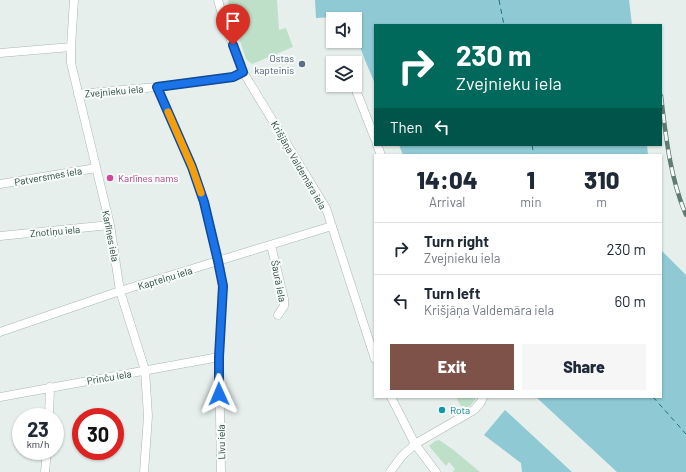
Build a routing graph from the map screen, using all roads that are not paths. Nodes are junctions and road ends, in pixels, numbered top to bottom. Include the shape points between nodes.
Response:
1 (74, 0) edge
2 (218, 0) edge
3 (71, 47) junction
4 (0, 52) edge
5 (243, 72) junction
6 (157, 87) junction
7 (357, 92) edge
8 (78, 94) junction
9 (374, 136) edge
10 (96, 168) junction
11 (0, 184) edge
12 (110, 225) junction
13 (332, 226) junction
14 (0, 236) edge
15 (271, 245) junction
16 (218, 261) junction
17 (120, 291) junction
18 (278, 315) dead end
19 (0, 332) edge
20 (374, 356) edge
21 (219, 357) junction
22 (145, 370) junction
23 (50, 387) junction
24 (0, 397) edge
25 (392, 398) edge
26 (483, 398) edge
27 (49, 408) edge
28 (415, 444) junction
29 (46, 460) edge
30 (45, 472) edge
31 (144, 472) edge
32 (221, 472) edge
33 (390, 472) edge
34 (436, 472) edge

1 - 3 street, Karlīnes iela
2 - 5 street, Krišjāņa Valdemāra iela
3 - 4 street
3 - 8 street, Karlīnes iela via 71,63
5 - 6 street, Zvejnieku iela via 233,77
5 - 13 street, Krišjāņa Valdemāra iela via 322,201
6 - 8 street, Zvejnieku iela
6 - 16 street, Līvu iela via 192,167 204,202
7 - 9 street
8 - 10 street, Karlīnes iela
10 - 11 street, Patversmes iela
10 - 12 street, Karlīnes iela
12 - 14 street, Znotiņu iela
12 - 17 street, Karlīnes iela
13 - 15 street, Kapteiņu iela
13 - 20 street, Krišjāņa Valdemāra iela
15 - 16 street, Kapteiņu iela
15 - 18 street, Šaurā iela via 284,299 284,306
16 - 17 street, Kapteiņu iela
16 - 21 street, Līvu iela via 223,286
17 - 19 street, Kapteiņu iela
17 - 22 street, Karlīnes iela
21 - 22 street, Prinču iela
21 - 32 street, Līvu iela
22 - 23 street, Prinču iela
22 - 31 street, Karlīnes iela via 148,416
23 - 24 street, Prinču iela
23 - 27 street
25 - 28 street
26 - 28 street via 474,410
28 - 33 street
28 - 34 street
29 - 30 street

